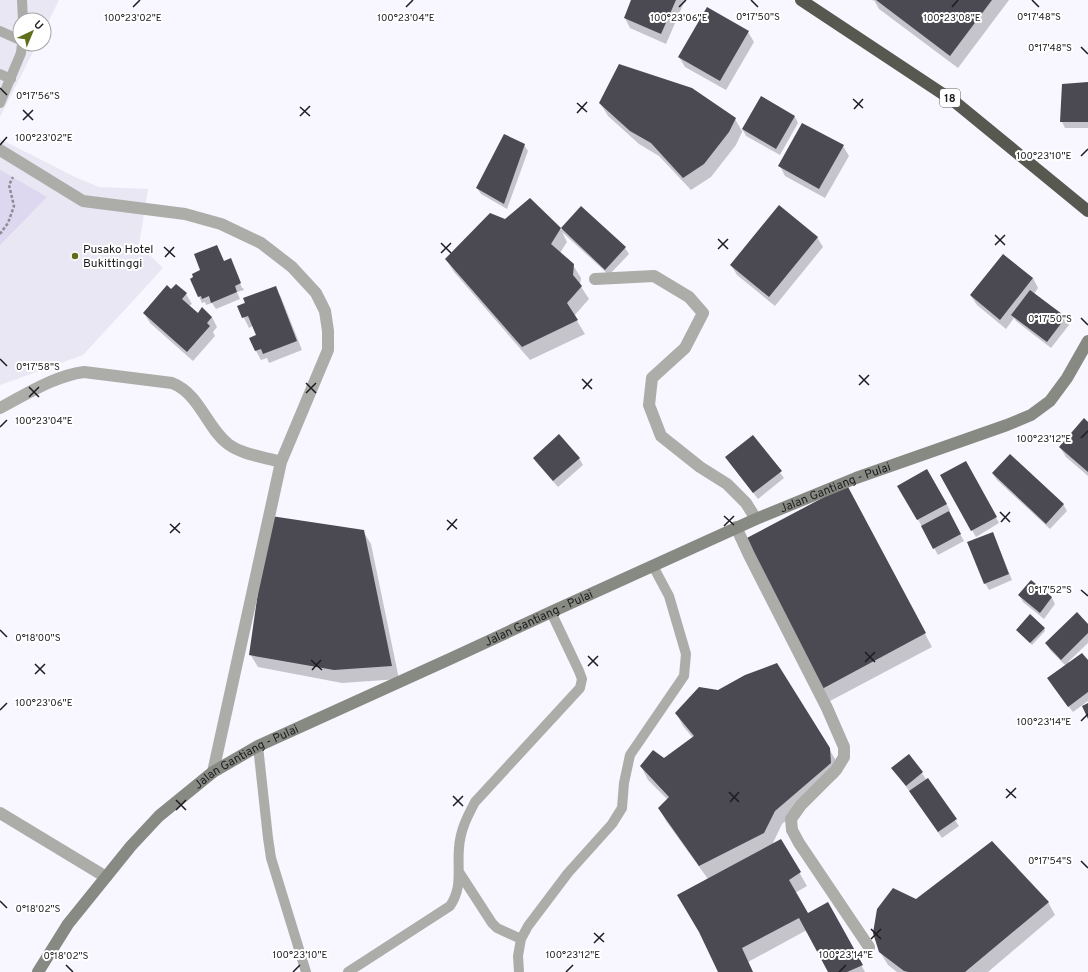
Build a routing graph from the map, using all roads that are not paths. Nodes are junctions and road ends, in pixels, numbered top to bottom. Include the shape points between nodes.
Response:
1 (22, 0) edge
2 (801, 0) edge
3 (23, 12) edge
4 (0, 31) edge
5 (12, 36) edge
6 (21, 52) edge
7 (0, 74) edge
8 (11, 79) junction
9 (0, 103) edge
10 (0, 150) edge
11 (1088, 211) edge
12 (595, 278) dead end
13 (1088, 342) edge
14 (0, 408) edge
15 (281, 462) junction
16 (756, 519) junction
17 (736, 527) junction
18 (653, 566) junction
19 (551, 612) junction
20 (258, 746) junction
21 (213, 772) junction
22 (0, 813) edge
23 (459, 872) junction
24 (106, 876) junction
25 (521, 939) junction
26 (869, 947) dead end
27 (38, 972) edge
28 (306, 972) edge
29 (348, 972) edge
30 (519, 972) edge

1 - 3 lane
2 - 11 highway, 18 via 955,102
4 - 5 lane
6 - 8 lane
7 - 8 lane
8 - 9 lane
10 - 15 street via 83,201 185,214 221,224 261,243 292,267 316,293 325,311 328,350
12 - 16 street via 654,276 689,297 703,313 685,348 652,378 649,405 662,436 700,467 727,484 746,503
13 - 16 street, Jalan Gantiang - Pulai via 1050,401 1031,415 856,478
14 - 15 street via 70,374 84,372 172,383 188,392 228,444 237,450
15 - 21 street
16 - 17 street, Jalan Gantiang - Pulai
17 - 18 street, Jalan Gantiang - Pulai
17 - 26 street via 844,747 844,758 836,770 801,805 791,819 792,830
18 - 19 street, Jalan Gantiang - Pulai
18 - 25 lane via 669,596 686,654 684,676 630,755 622,808 612,824 568,873
19 - 20 street, Jalan Gantiang - Pulai
19 - 23 lane via 579,671 582,679 580,688 475,802 460,836
20 - 21 street, Jalan Gantiang - Pulai
20 - 28 lane via 271,858
21 - 24 street, Jalan Gantiang - Pulai via 159,816
22 - 24 street
23 - 25 lane via 492,923
23 - 29 lane via 456,897 450,906
24 - 27 street, Jalan Gantiang - Pulai via 68,924
25 - 30 lane

